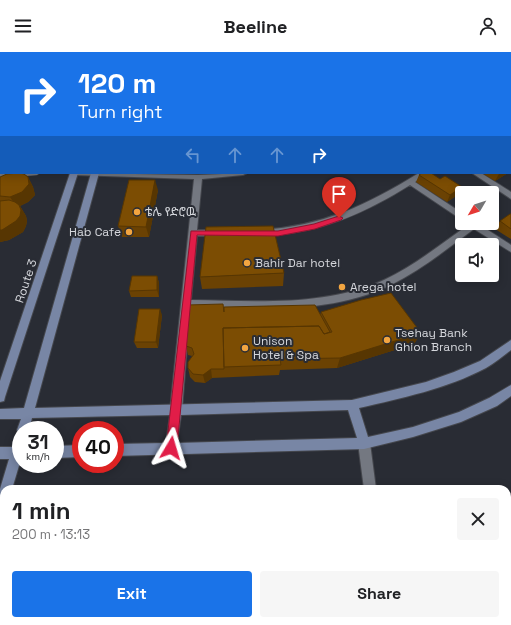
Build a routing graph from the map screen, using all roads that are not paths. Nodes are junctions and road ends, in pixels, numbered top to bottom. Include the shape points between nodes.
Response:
1 (25, 174) edge
2 (74, 174) edge
3 (95, 174) edge
4 (162, 174) edge
5 (232, 174) edge
6 (422, 174) edge
7 (478, 174) edge
8 (0, 176) edge
9 (198, 177) junction
10 (410, 182) junction
11 (511, 196) edge
12 (455, 212) edge
13 (465, 230) edge
14 (482, 230) edge
15 (193, 233) junction
16 (250, 233) edge
17 (228, 234) edge
18 (511, 249) edge
19 (187, 304) junction
20 (511, 344) edge
21 (511, 390) edge
22 (0, 397) edge
23 (352, 405) junction
24 (176, 410) junction
25 (0, 414) edge
26 (27, 414) junction
27 (25, 421) edge
28 (364, 444) junction
29 (171, 448) junction
30 (124, 450) edge
31 (0, 453) edge
32 (12, 453) edge
33 (12, 472) edge
34 (7, 485) edge
35 (369, 485) edge

1 - 8 lane
2 - 22 street, Route 3
3 - 26 street
4 - 9 street
5 - 9 street
6 - 10 street
7 - 11 street
9 - 15 street
10 - 12 street
10 - 16 street via 351,214 315,226 278,233
13 - 19 street via 409,270 375,288 341,297 299,303
14 - 18 street
15 - 17 street
15 - 19 street
19 - 24 street
20 - 23 street via 484,364 457,376 426,387
21 - 28 street via 493,402 461,417
23 - 24 street
23 - 28 street
24 - 26 street
24 - 29 street
25 - 26 street
26 - 27 street
28 - 29 street
28 - 35 street
29 - 30 street
31 - 32 street
33 - 34 street

